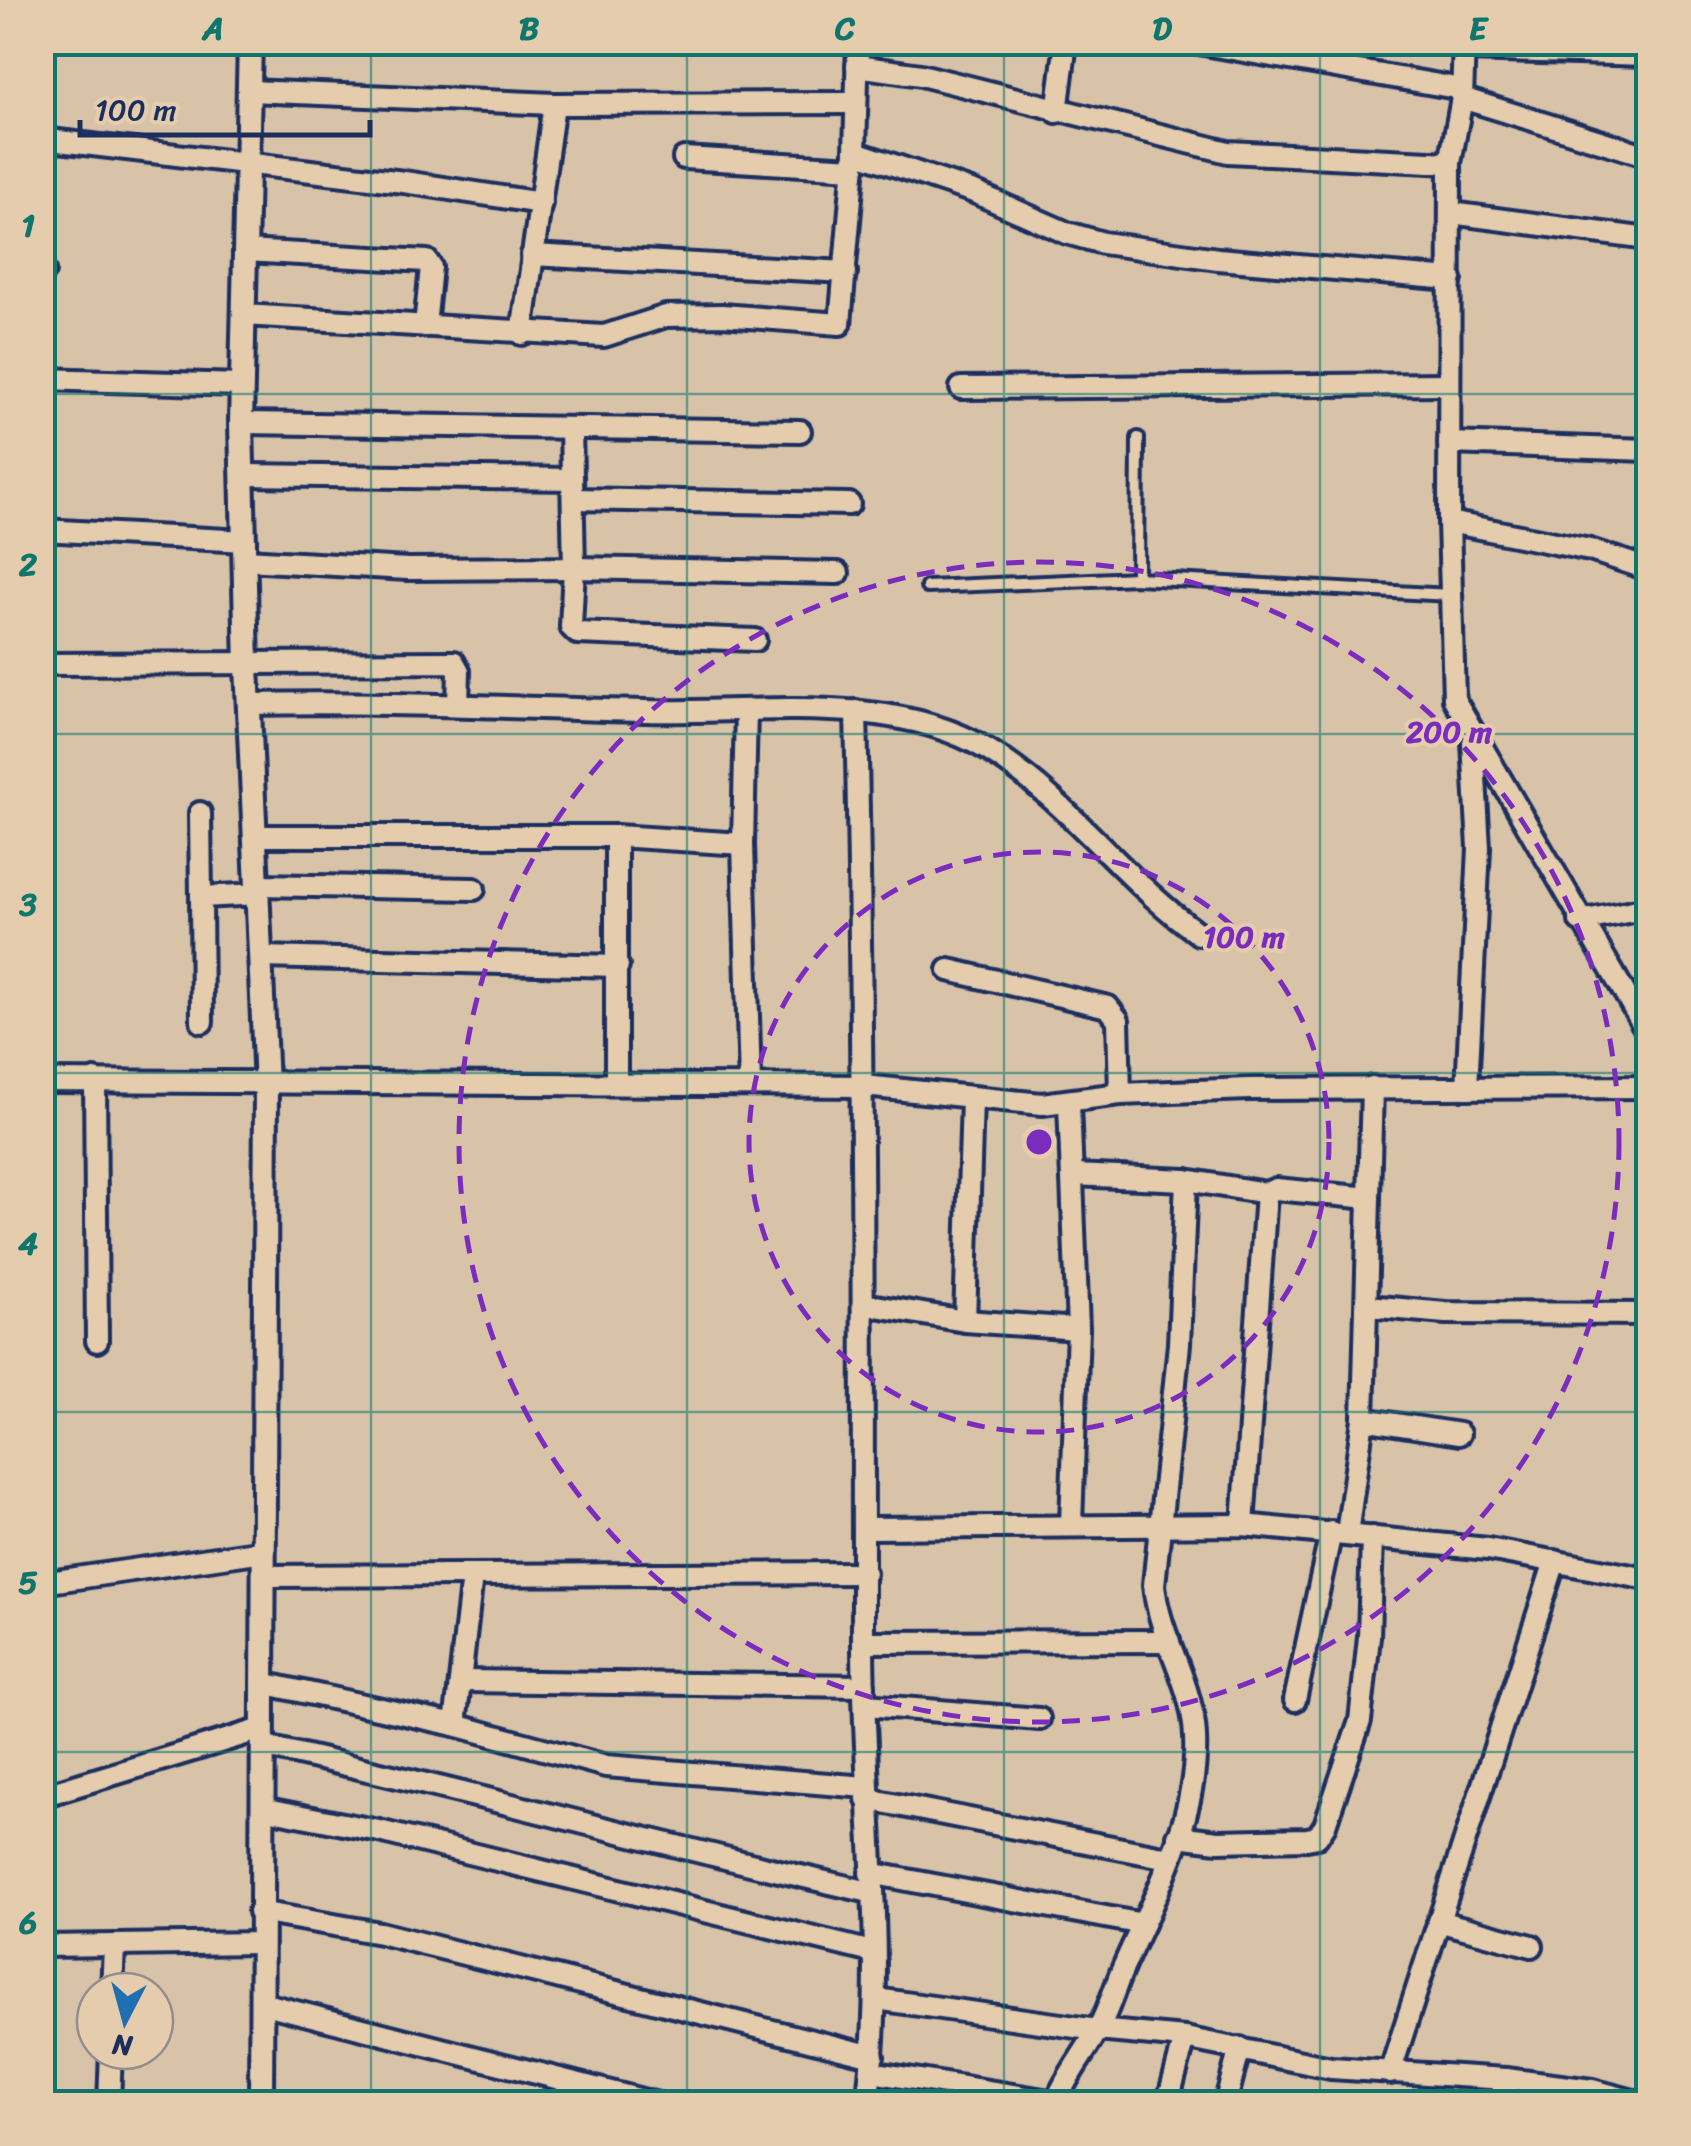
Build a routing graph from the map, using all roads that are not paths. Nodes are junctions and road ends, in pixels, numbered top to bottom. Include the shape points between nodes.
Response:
1 (250, 42) edge
2 (858, 42) edge
3 (1066, 42) edge
4 (1193, 42) edge
5 (1464, 46) edge
6 (1648, 56) edge
7 (857, 66) junction
8 (249, 91) junction
9 (1462, 94) junction
10 (855, 103) junction
11 (554, 104) junction
12 (1057, 112) junction
13 (42, 139) edge
14 (1648, 156) edge
15 (684, 158) dead end
16 (854, 160) junction
17 (1450, 163) junction
18 (248, 164) junction
19 (540, 204) junction
20 (1451, 213) junction
21 (1648, 239) edge
22 (246, 251) junction
23 (532, 256) junction
24 (846, 272) junction
25 (1451, 280) junction
26 (243, 315) junction
27 (425, 326) junction
28 (522, 334) junction
29 (42, 379) edge
30 (1448, 384) junction
31 (241, 385) junction
32 (961, 388) dead end
33 (241, 423) junction
34 (571, 430) junction
35 (800, 430) dead end
36 (1138, 438) dead end
37 (1449, 443) junction
38 (1648, 450) edge
39 (244, 475) junction
40 (572, 489) junction
41 (850, 504) dead end
42 (1449, 522) junction
43 (42, 530) edge
44 (245, 551) junction
45 (574, 568) junction
46 (1648, 568) edge
47 (838, 574) dead end
48 (1137, 578) junction
49 (927, 587) dead end
50 (1450, 595) junction
51 (755, 640) dead end
52 (42, 664) edge
53 (246, 666) junction
54 (250, 704) junction
55 (458, 705) junction
56 (746, 710) junction
57 (856, 711) junction
58 (1473, 735) junction
59 (200, 813) dead end
60 (257, 836) junction
61 (616, 836) junction
62 (742, 844) junction
63 (474, 888) dead end
64 (259, 889) junction
65 (201, 897) junction
66 (1648, 908) edge
67 (1580, 921) junction
68 (1199, 934) dead end
69 (262, 958) junction
70 (618, 966) junction
71 (949, 970) dead end
72 (202, 1022) dead end
73 (1648, 1033) edge
74 (95, 1080) junction
75 (42, 1081) edge
76 (616, 1084) junction
77 (750, 1084) junction
78 (266, 1085) junction
79 (864, 1086) junction
80 (1372, 1087) junction
81 (1468, 1088) junction
82 (1648, 1088) edge
83 (1120, 1094) junction
84 (972, 1099) junction
85 (1070, 1104) junction
86 (1073, 1174) junction
87 (1186, 1180) junction
88 (1266, 1193) junction
89 (1369, 1198) junction
90 (864, 1304) junction
91 (1368, 1306) junction
92 (1648, 1314) edge
93 (965, 1320) junction
94 (1078, 1329) junction
95 (97, 1341) dead end
96 (1363, 1419) junction
97 (1459, 1434) dead end
98 (1071, 1524) junction
99 (1162, 1525) junction
100 (1243, 1526) junction
101 (866, 1528) junction
102 (1339, 1533) junction
103 (1372, 1537) junction
104 (264, 1551) junction
105 (1554, 1561) junction
106 (865, 1573) junction
107 (263, 1576) junction
108 (472, 1576) junction
109 (1648, 1579) edge
110 (42, 1583) edge
111 (863, 1642) junction
112 (1169, 1642) junction
113 (462, 1681) junction
114 (262, 1683) junction
115 (865, 1695) junction
116 (1295, 1700) dead end
117 (1040, 1719) dead end
118 (455, 1725) junction
119 (262, 1737) junction
120 (867, 1793) junction
121 (42, 1796) edge
122 (262, 1808) junction
123 (1178, 1836) junction
124 (1168, 1858) junction
125 (870, 1882) junction
126 (259, 1912) junction
127 (1438, 1920) junction
128 (1143, 1924) junction
129 (260, 1943) junction
130 (42, 1946) edge
131 (1532, 1946) dead end
132 (114, 1947) junction
133 (872, 1952) junction
134 (113, 1971) edge
135 (876, 1998) junction
136 (261, 2003) junction
137 (1098, 2030) junction
138 (1185, 2038) junction
139 (1240, 2048) junction
140 (872, 2064) junction
141 (110, 2071) edge
142 (1390, 2073) junction
143 (1506, 2078) junction
144 (1556, 2094) edge
145 (1055, 2103) edge
146 (109, 2104) edge
147 (262, 2104) edge
148 (658, 2104) edge
149 (867, 2104) edge
150 (1168, 2104) edge
151 (1225, 2104) edge
152 (1500, 2104) edge
153 (1645, 2104) edge

1 - 8 street
2 - 7 street
3 - 12 street
4 - 9 street
5 - 6 street
5 - 9 street
7 - 10 street
7 - 12 street via 920,75
8 - 11 street
8 - 18 street
9 - 14 street
9 - 17 street
10 - 11 street
10 - 16 street
11 - 19 street
12 - 17 street via 1228,152
13 - 18 street
15 - 16 street
16 - 24 street
16 - 25 street via 974,192 1103,242
17 - 20 street
18 - 19 street
18 - 22 street
19 - 23 street
20 - 21 street
20 - 25 street
22 - 26 street
22 - 27 street via 427,262
23 - 24 street
23 - 28 street
24 - 28 street via 840,324 666,316 604,336
25 - 30 street
26 - 27 street
26 - 31 street
27 - 28 street
29 - 31 street
30 - 32 street
30 - 37 street
31 - 33 street
33 - 34 street
33 - 39 street
34 - 35 street
34 - 40 street
36 - 48 lane
37 - 38 street
37 - 42 street
39 - 40 street
39 - 44 street
40 - 41 street
40 - 45 street
42 - 46 street
42 - 50 street
43 - 44 street
44 - 45 street via 408,568
44 - 53 street
45 - 47 street
45 - 51 street via 571,627 577,633
48 - 49 lane
48 - 50 lane
50 - 58 street via 1454,699
52 - 53 street
53 - 54 street
53 - 55 street via 454,662
54 - 55 street
54 - 60 street
55 - 56 street
56 - 57 street
56 - 62 street
57 - 68 street via 938,729 986,748 1080,822 1160,906
57 - 79 street
58 - 67 street
58 - 81 street via 1479,848
59 - 65 street
60 - 61 street
60 - 64 street
61 - 62 street
61 - 70 street
62 - 77 street
63 - 64 street
64 - 65 street
64 - 69 street
65 - 72 street
66 - 67 street
67 - 73 street
69 - 70 street
69 - 78 street
70 - 76 street
71 - 83 street via 1108,1007 1118,1020
74 - 75 street
74 - 78 street
74 - 95 street
76 - 77 street
76 - 78 street
77 - 79 street
78 - 104 street
79 - 84 street
79 - 90 street
80 - 81 street
80 - 83 street
80 - 89 street
81 - 82 street
83 - 85 street
84 - 85 street
84 - 93 street
85 - 86 street
86 - 87 street
86 - 94 street
87 - 88 street
87 - 99 street
88 - 89 street
88 - 100 street
89 - 91 street
90 - 93 street
90 - 101 street
91 - 92 street
91 - 96 street
93 - 94 street
94 - 98 street
96 - 97 street
96 - 102 street
98 - 99 street
98 - 101 street
99 - 100 street
99 - 112 street via 1154,1585 1156,1614
100 - 102 street
101 - 106 street
102 - 103 street
102 - 116 street
103 - 105 street
103 - 123 street via 1363,1703 1324,1825 1307,1839
104 - 107 street
104 - 110 street
105 - 109 street
105 - 127 street
106 - 108 street
106 - 111 street
107 - 108 street
107 - 114 street
108 - 113 street
111 - 112 street
111 - 115 street
112 - 123 street via 1190,1697 1195,1737 1192,1787
113 - 115 street
113 - 118 street
114 - 118 street
114 - 119 street
115 - 117 street
115 - 120 street
118 - 120 street via 606,1766
119 - 121 street
119 - 122 street
119 - 125 street via 733,1862
120 - 124 street
120 - 125 street
122 - 126 street
122 - 133 street
123 - 124 street
124 - 128 street
125 - 128 street
125 - 133 street
126 - 129 street
126 - 140 street via 380,1933
127 - 131 street
127 - 142 street
128 - 137 street
129 - 132 street
129 - 136 street
130 - 132 street
132 - 134 street
133 - 135 street
135 - 137 street
135 - 140 street
136 - 147 street
136 - 148 street
137 - 138 street
137 - 145 street
138 - 139 street
138 - 150 street
139 - 142 street
139 - 151 street
140 - 145 street
140 - 149 street
141 - 146 street
142 - 143 street
143 - 144 street
143 - 152 street
144 - 153 street

